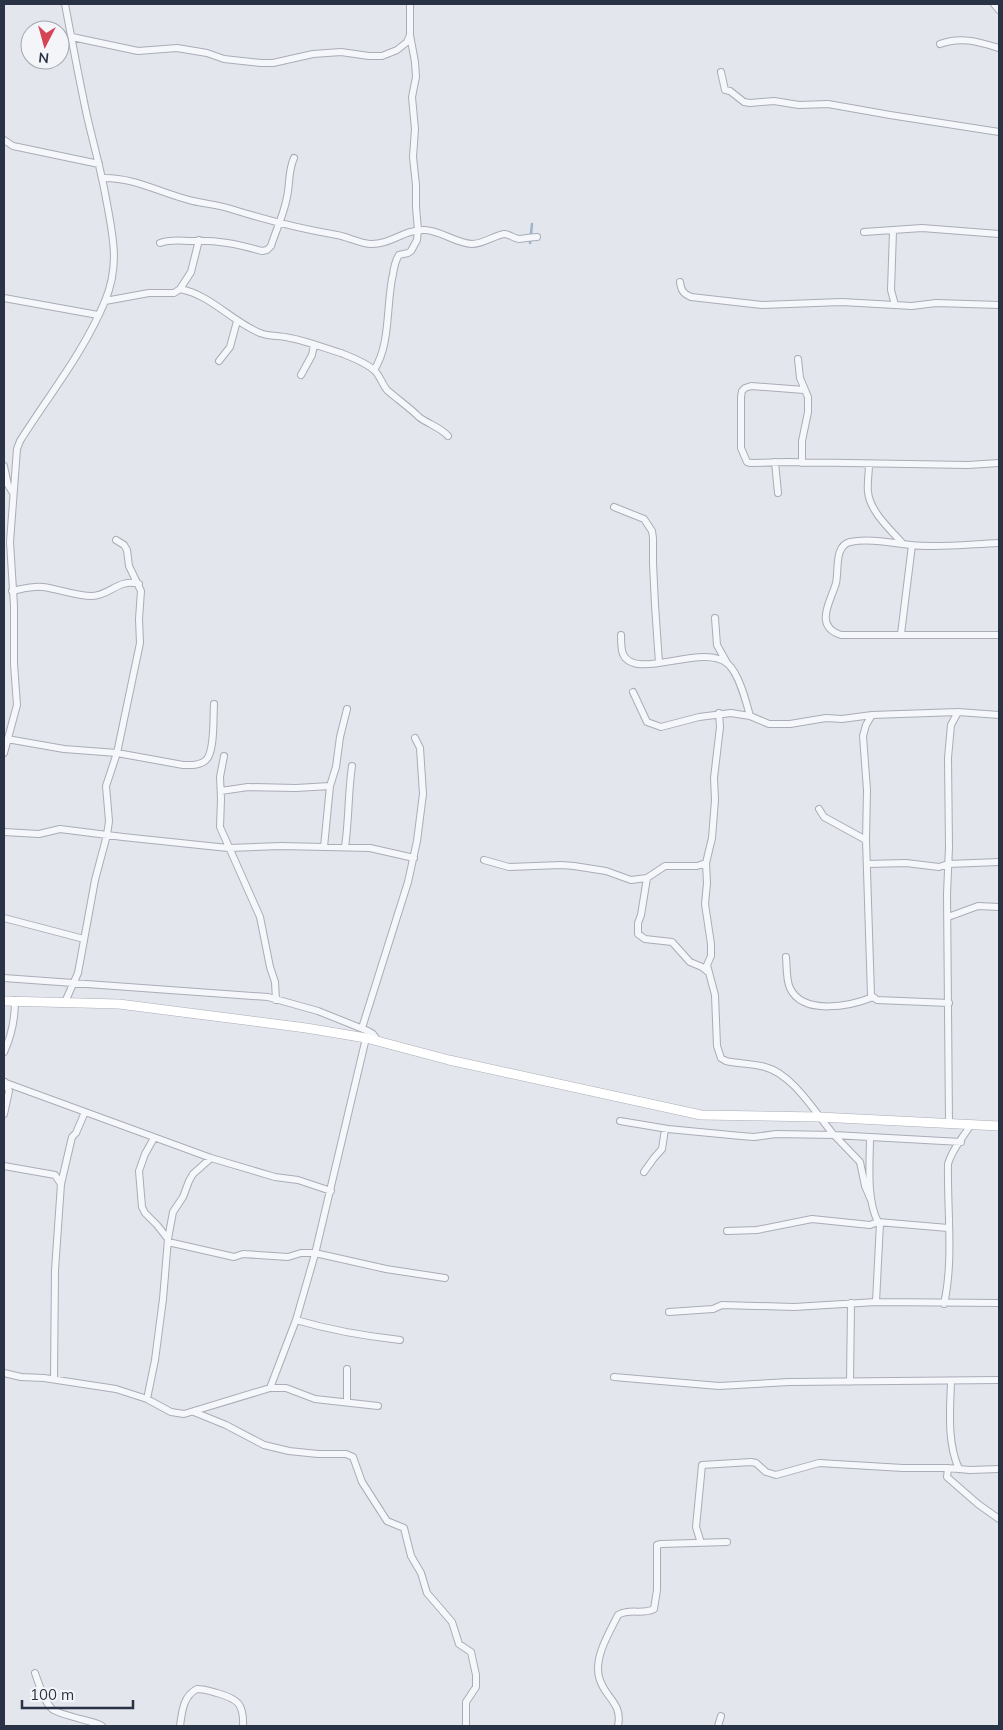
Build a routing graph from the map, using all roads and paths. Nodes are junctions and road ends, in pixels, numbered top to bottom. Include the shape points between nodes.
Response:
1 (65, 4) edge
2 (410, 4) edge
3 (994, 4) edge
4 (999, 10) edge
5 (410, 35) junction
6 (72, 37) junction
7 (940, 44) dead end
8 (999, 48) edge
9 (721, 72) dead end
10 (999, 132) edge
11 (4, 140) edge
12 (294, 158) dead end
13 (99, 164) junction
14 (102, 178) junction
15 (279, 222) junction
16 (418, 230) junction
17 (864, 232) dead end
18 (892, 232) junction
19 (999, 234) edge
20 (537, 237) dead end
21 (200, 240) junction
22 (160, 243) dead end
23 (680, 282) dead end
24 (180, 289) junction
25 (4, 298) edge
26 (105, 301) junction
27 (895, 305) junction
28 (999, 305) edge
29 (98, 315) junction
30 (238, 321) junction
31 (314, 346) junction
32 (798, 359) dead end
33 (218, 361) dead end
34 (374, 370) junction
35 (301, 375) dead end
36 (804, 390) junction
37 (448, 436) dead end
38 (775, 462) junction
39 (802, 463) junction
40 (870, 464) junction
41 (999, 464) edge
42 (4, 466) edge
43 (13, 494) junction
44 (778, 494) dead end
45 (614, 507) dead end
46 (116, 540) dead end
47 (999, 543) edge
48 (904, 544) junction
49 (912, 545) junction
50 (139, 584) junction
51 (12, 593) junction
52 (4, 594) edge
53 (716, 618) dead end
54 (901, 634) junction
55 (621, 635) dead end
56 (999, 635) edge
57 (659, 663) junction
58 (727, 663) junction
59 (632, 692) dead end
60 (214, 704) dead end
61 (347, 709) dead end
62 (958, 712) junction
63 (719, 713) junction
64 (872, 714) junction
65 (999, 715) edge
66 (750, 716) junction
67 (416, 738) dead end
68 (7, 739) junction
69 (117, 753) junction
70 (4, 754) edge
71 (224, 756) dead end
72 (352, 766) dead end
73 (330, 786) junction
74 (221, 791) junction
75 (819, 809) dead end
76 (4, 832) edge
77 (107, 836) junction
78 (866, 840) junction
79 (324, 847) junction
80 (345, 847) junction
81 (228, 848) junction
82 (414, 858) junction
83 (484, 860) dead end
84 (999, 862) edge
85 (706, 863) junction
86 (867, 864) junction
87 (948, 864) junction
88 (647, 878) junction
89 (999, 906) edge
90 (948, 917) junction
91 (4, 918) edge
92 (84, 939) junction
93 (786, 957) dead end
94 (709, 973) junction
95 (4, 978) edge
96 (74, 984) junction
97 (873, 997) junction
98 (15, 1000) junction
99 (276, 1000) junction
100 (4, 1001) edge
101 (65, 1002) junction
102 (949, 1003) junction
103 (362, 1028) junction
104 (366, 1038) junction
105 (378, 1041) junction
106 (4, 1052) edge
107 (5, 1082) edge
108 (85, 1112) junction
109 (4, 1114) edge
110 (819, 1117) junction
111 (620, 1121) dead end
112 (950, 1124) junction
113 (970, 1126) junction
114 (999, 1126) edge
115 (665, 1129) junction
116 (834, 1135) junction
117 (870, 1137) junction
118 (154, 1138) junction
119 (961, 1142) junction
120 (211, 1158) junction
121 (4, 1166) edge
122 (644, 1172) dead end
123 (61, 1184) junction
124 (331, 1191) junction
125 (871, 1200) junction
126 (879, 1223) junction
127 (948, 1228) junction
128 (727, 1231) dead end
129 (168, 1240) junction
130 (315, 1253) junction
131 (445, 1278) dead end
132 (876, 1302) junction
133 (851, 1303) junction
134 (999, 1303) edge
135 (944, 1304) junction
136 (669, 1312) dead end
137 (296, 1320) junction
138 (400, 1340) dead end
139 (347, 1369) dead end
140 (4, 1373) edge
141 (614, 1377) dead end
142 (54, 1379) junction
143 (999, 1380) edge
144 (850, 1382) junction
145 (950, 1382) junction
146 (270, 1388) junction
147 (147, 1399) junction
148 (347, 1402) junction
149 (378, 1406) dead end
150 (194, 1412) junction
151 (948, 1468) junction
152 (959, 1469) junction
153 (999, 1469) edge
154 (999, 1519) edge
155 (701, 1542) junction
156 (727, 1542) dead end
157 (35, 1673) dead end
158 (721, 1716) dead end
159 (102, 1726) edge
160 (180, 1726) edge
161 (243, 1726) edge
162 (466, 1726) edge
163 (618, 1726) edge
164 (718, 1726) edge

1 - 6 street
2 - 5 street
3 - 4 street
5 - 6 street via 402,46 382,56 342,52 268,63 185,49 138,51
5 - 16 street via 416,62 412,157
6 - 13 street
7 - 8 street via 949,40 971,40
9 - 10 street via 725,90 744,102 828,104
11 - 13 street via 13,146
12 - 15 street via 288,196
13 - 14 street
14 - 15 street via 124,179 185,200
14 - 26 street via 115,246
15 - 16 street via 368,244 387,242
15 - 21 street via 268,250 231,242
16 - 20 street via 436,232 473,244 504,234 520,238
16 - 34 street via 411,251 399,255 396,262 388,294 384,340
17 - 18 street
18 - 19 street via 922,228
18 - 27 street via 891,290
21 - 22 street
21 - 24 street via 192,272
23 - 27 street via 684,294 746,304 852,302
24 - 26 street via 174,293 149,293
24 - 30 street via 202,296
25 - 29 street
26 - 29 street
27 - 28 street
29 - 43 street via 72,362 20,441
30 - 31 street via 268,336 290,338
30 - 33 street via 230,347
31 - 34 street via 343,354
31 - 35 street
32 - 36 street
34 - 37 street via 388,391
36 - 38 street via 751,386 742,391 740,427 743,455 751,463
36 - 39 street via 808,397 808,412
38 - 39 street
38 - 44 street
39 - 40 street
40 - 41 street
40 - 48 street via 870,500
42 - 43 street
43 - 51 street via 10,542
45 - 57 street via 644,519 652,531
46 - 50 street via 127,550 129,566
47 - 49 street
48 - 49 street
48 - 54 street via 858,541 842,546 836,583 826,614 832,631 842,635
49 - 54 street
50 - 51 street via 122,584 99,596 31,587
50 - 69 street via 140,643
51 - 52 street
51 - 68 street via 18,705
53 - 58 street via 717,645
54 - 56 street
55 - 57 street via 623,654 629,662 640,665
57 - 58 street via 708,656
58 - 66 street via 744,695
59 - 63 street via 647,722 656,726
60 - 69 street via 212,746 202,763 183,765
61 - 73 street
62 - 64 street
62 - 65 street
62 - 87 street via 951,724 948,758
63 - 66 street
63 - 85 street via 712,838
64 - 66 street via 779,725
64 - 78 street via 863,736
67 - 82 street via 420,748 423,794
68 - 69 street via 64,749
68 - 70 street
69 - 77 street via 106,786
71 - 74 street
72 - 80 street
73 - 74 street via 248,787
73 - 79 street
74 - 81 street via 220,827
75 - 78 street via 824,817
76 - 77 street via 39,834 60,828
77 - 81 street
77 - 92 street
78 - 86 street
79 - 80 street
79 - 81 street
80 - 82 street via 370,848
81 - 99 street via 260,917
82 - 103 street
83 - 88 street via 509,867 561,865 606,871 632,880
84 - 87 street
85 - 88 street via 666,866
85 - 94 street via 705,904 711,944 707,964
86 - 87 street via 906,863 939,867
86 - 97 street
87 - 90 street
88 - 94 street via 638,934 645,939 672,942 690,962
89 - 90 street via 978,906
90 - 102 street
91 - 92 street
92 - 96 street
93 - 97 street via 789,987 793,994 808,1004 838,1005
94 - 110 street via 715,995 717,1046 721,1058 770,1069 799,1090
95 - 96 street
96 - 99 street via 223,993
96 - 101 street
97 - 102 street via 878,1000
98 - 100 main road
98 - 101 main road
98 - 106 street via 13,1027
99 - 103 street
101 - 104 main road via 119,1004
102 - 112 street
103 - 105 street
104 - 105 main road
104 - 124 street
105 - 110 main road via 449,1060 700,1115
107 - 108 street
107 - 109 street via 9,1091
108 - 118 street
108 - 123 street via 72,1138
110 - 112 main road
110 - 116 street
111 - 115 street
112 - 113 main road
113 - 114 main road
113 - 119 street
115 - 116 street via 754,1137
115 - 122 street via 662,1149
116 - 117 street
116 - 125 street via 860,1162
117 - 119 street
117 - 125 street
118 - 120 street
118 - 129 street via 139,1171 142,1206
119 - 127 street via 952,1151 948,1164
120 - 124 street
120 - 129 street via 188,1180 183,1197 173,1212
121 - 123 street via 55,1175
123 - 142 street via 55,1279
124 - 130 street
125 - 126 street
126 - 127 street
126 - 128 street via 870,1225 812,1219 757,1230
126 - 132 street
127 - 135 street via 950,1249
129 - 130 street via 234,1257 244,1254 288,1257
129 - 147 street via 162,1308
130 - 131 street
130 - 137 street
132 - 133 street
132 - 135 street
133 - 136 street via 794,1307 722,1305 714,1309
133 - 144 street
134 - 135 street
137 - 138 street via 360,1336
137 - 146 street
139 - 148 street
140 - 142 street
141 - 144 street via 718,1386
142 - 147 street via 116,1389
143 - 145 street
144 - 145 street
145 - 152 street via 952,1440
146 - 148 street via 286,1388 315,1399
146 - 150 street
147 - 150 street via 171,1412
148 - 149 street
150 - 162 street via 264,1444 289,1451 353,1457 362,1482 387,1521 404,1528 411,1556 427,1593 452,1622 460,1644 471,1652 476,1687 466,1702
151 - 152 street
151 - 154 street via 947,1477
151 - 155 street via 818,1463 776,1475 751,1462 702,1465 696,1527
152 - 153 street
155 - 156 street
155 - 163 street via 658,1544 654,1609 623,1612 615,1621 598,1659 598,1675 601,1685 618,1708
157 - 159 street via 52,1709
158 - 164 street
160 - 161 street via 187,1698 197,1689 232,1697 244,1713

